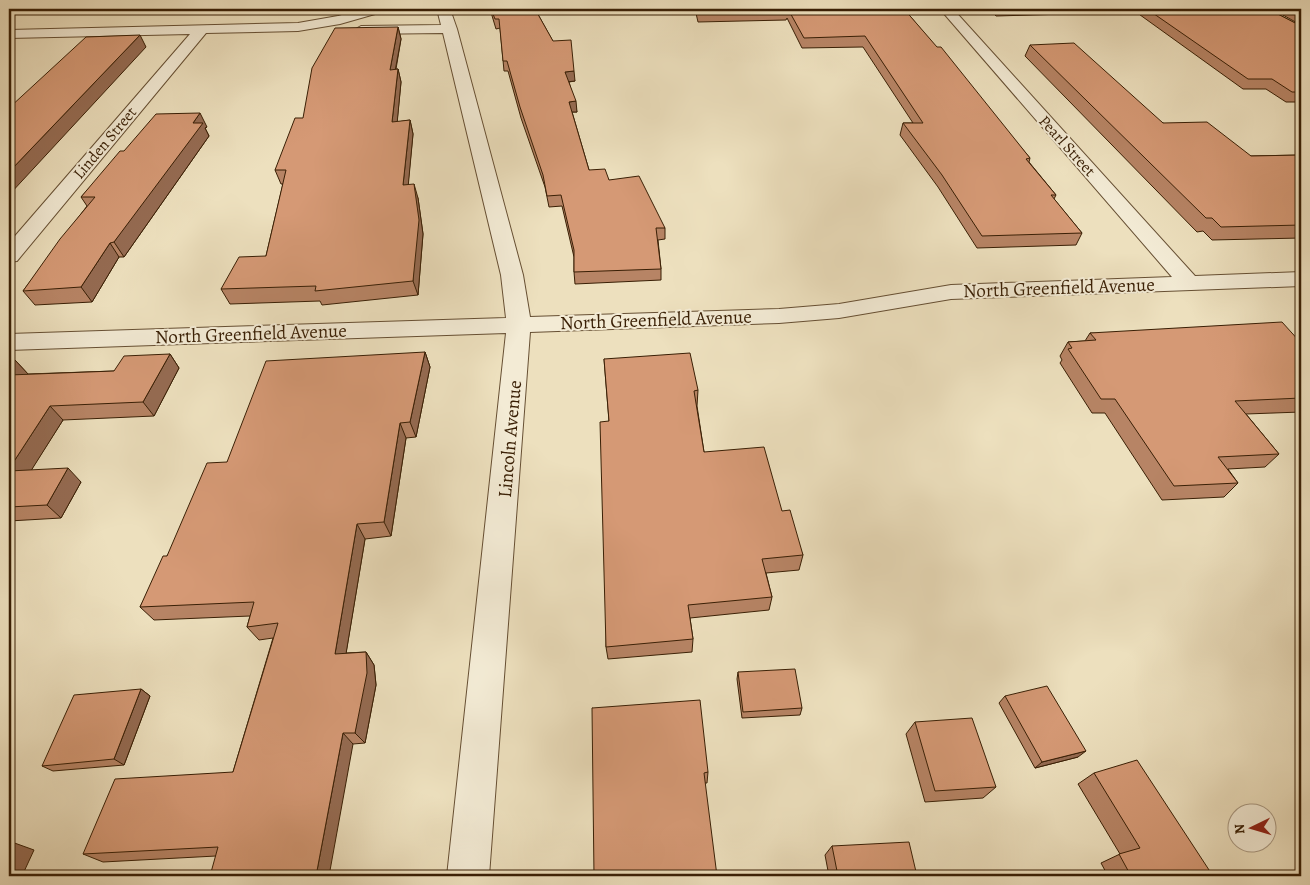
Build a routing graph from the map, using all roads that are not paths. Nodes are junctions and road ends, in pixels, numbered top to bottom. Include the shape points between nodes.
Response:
1 (377, 9) edge
2 (444, 9) edge
3 (946, 9) edge
4 (298, 27) junction
5 (450, 28) junction
6 (201, 30) junction
7 (9, 34) edge
8 (9, 256) edge
9 (1301, 279) edge
10 (1189, 283) junction
11 (519, 325) junction
12 (9, 342) edge
13 (468, 876) edge

1 - 4 street via 340,20
2 - 5 street, Lincoln Avenue
3 - 10 street, Pearl Street
4 - 5 street via 327,31
4 - 6 street
5 - 11 street, Lincoln Avenue via 512,275
6 - 7 street
6 - 8 street, Linden Street
9 - 10 street, North Greenfield Avenue
10 - 11 street, North Greenfield Avenue via 951,292 839,311 779,316
11 - 12 street, North Greenfield Avenue
11 - 13 street, Lincoln Avenue

